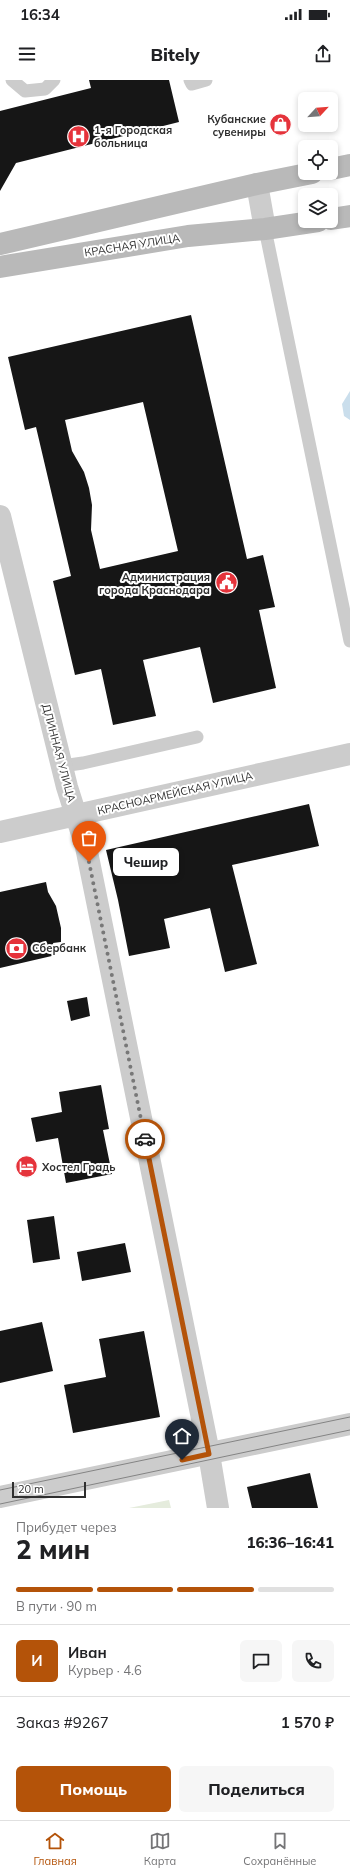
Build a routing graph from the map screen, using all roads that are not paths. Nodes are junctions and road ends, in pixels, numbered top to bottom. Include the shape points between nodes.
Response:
1 (12, 80) edge
2 (54, 80) edge
3 (190, 80) edge
4 (206, 80) edge
5 (350, 165) edge
6 (338, 168) edge
7 (298, 176) edge
8 (257, 184) junction
9 (350, 216) edge
10 (338, 218) edge
11 (298, 224) edge
12 (265, 229) junction
13 (0, 244) edge
14 (0, 267) edge
15 (0, 516) edge
16 (350, 641) edge
17 (197, 737) dead end
18 (350, 754) edge
19 (62, 766) junction
20 (76, 816) junction
21 (0, 832) edge
22 (350, 1424) edge
23 (209, 1454) junction
24 (0, 1497) edge
25 (218, 1508) edge

1 - 2 lane via 25,91 44,90
3 - 4 lane via 192,84
5 - 6 main road
7 - 8 main road
8 - 12 street
8 - 13 main road
9 - 10 main road
11 - 12 main road, КРАСНАЯ УЛИЦА
12 - 14 main road, КРАСНАЯ УЛИЦА via 188,236
12 - 16 lane
15 - 19 street, ДЛИННАЯ УЛИЦА
17 - 19 lane via 83,764
18 - 20 street, КРАСНОАРМЕЙСКАЯ УЛИЦА
19 - 20 street, ДЛИННАЯ УЛИЦА
20 - 21 street, КРАСНОАРМЕЙСКАЯ УЛИЦА
20 - 23 street, ДЛИННАЯ УЛИЦА via 86,847
22 - 23 street
23 - 24 street
23 - 25 street, ДЛИННАЯ УЛИЦА

